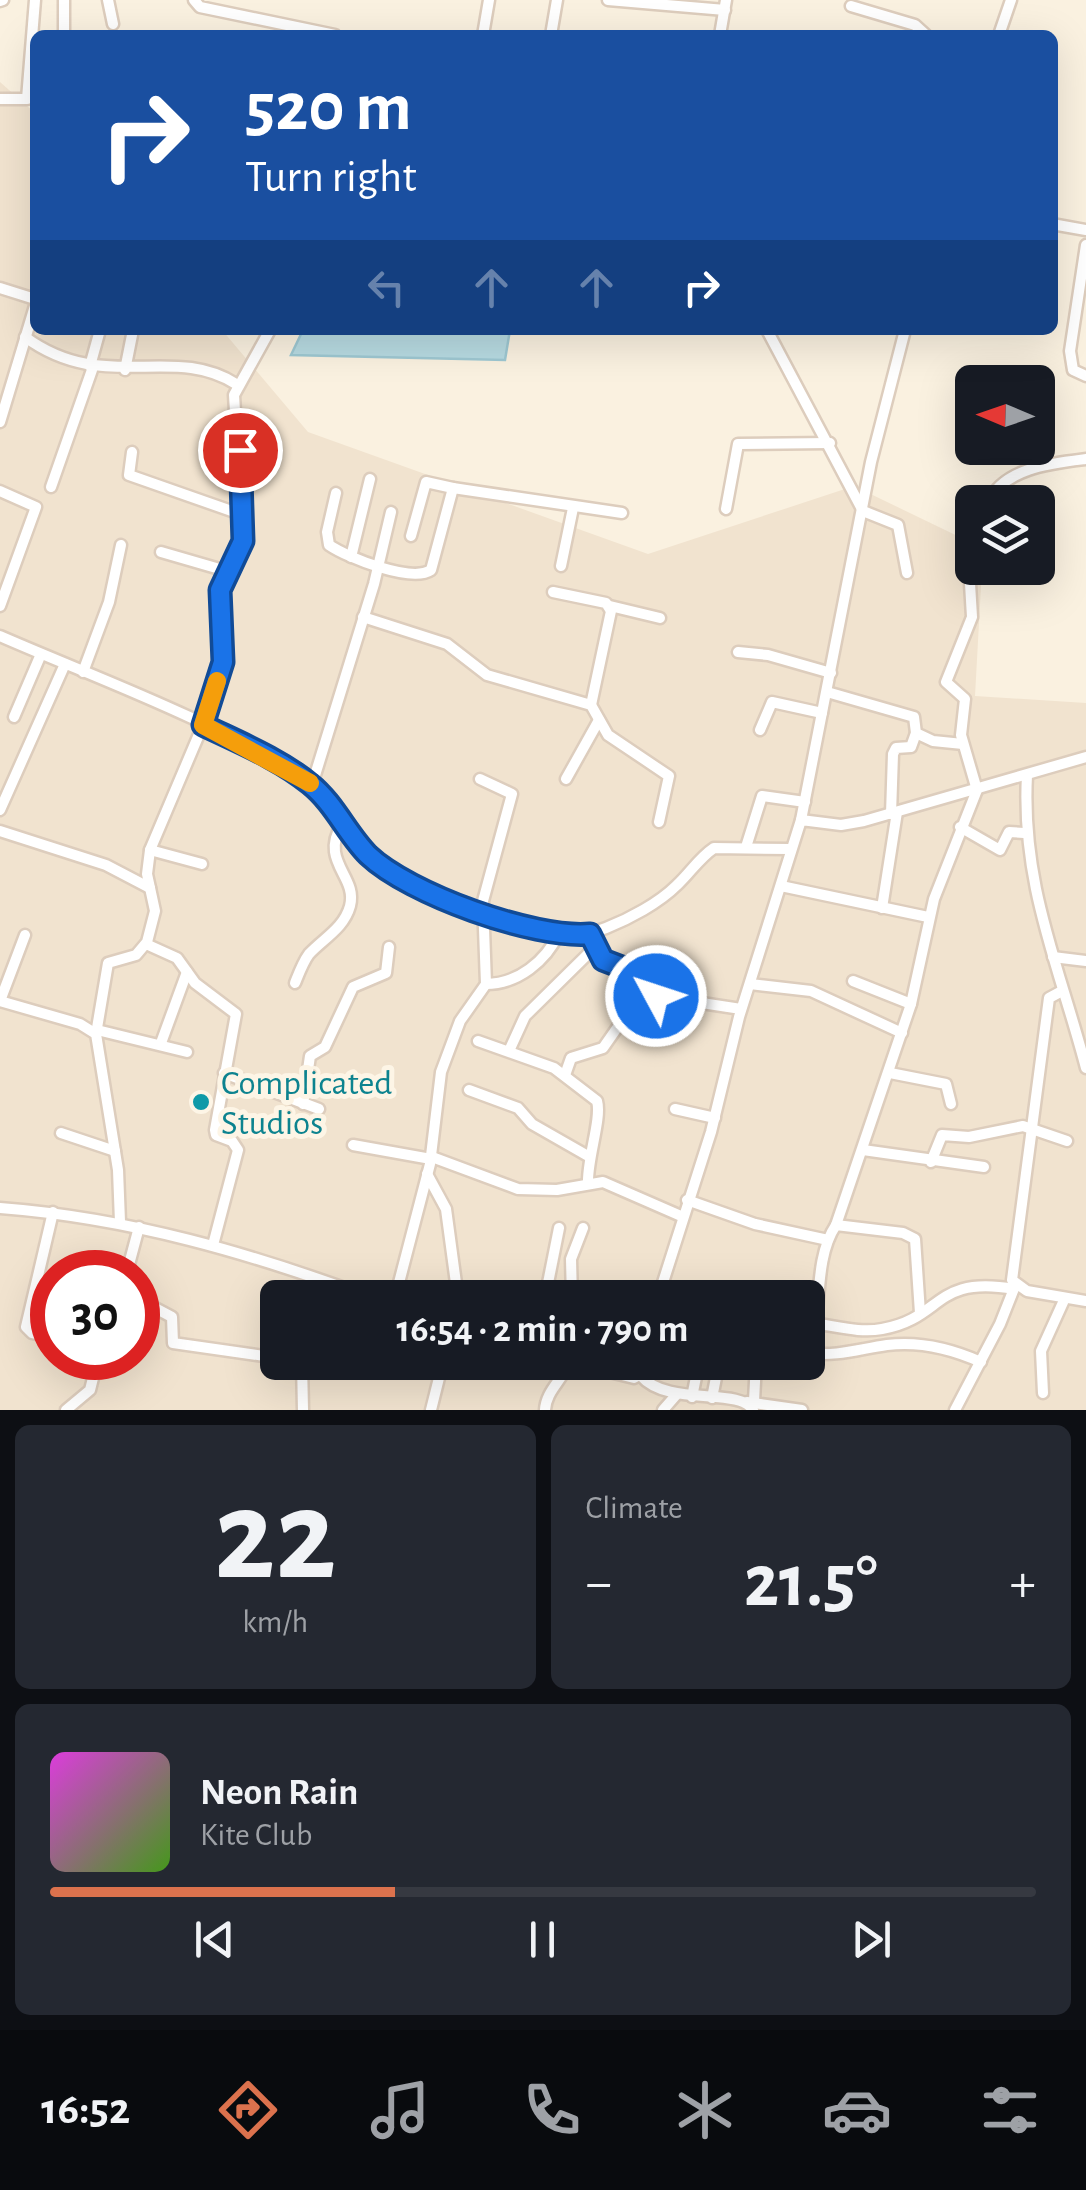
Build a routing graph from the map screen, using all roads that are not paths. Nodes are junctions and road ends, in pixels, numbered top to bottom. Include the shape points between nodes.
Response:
1 (35, 0) edge
2 (64, 0) edge
3 (108, 0) edge
4 (194, 0) edge
5 (489, 0) edge
6 (557, 0) edge
7 (608, 0) edge
8 (1012, 0) edge
9 (725, 5) edge
10 (851, 6) dead end
11 (114, 24) dead end
12 (33, 30) edge
13 (64, 30) edge
14 (312, 30) edge
15 (483, 30) edge
16 (551, 30) edge
17 (721, 30) edge
18 (921, 30) edge
19 (1000, 30) edge
20 (30, 71) edge
21 (0, 98) edge
22 (1058, 225) edge
23 (1086, 230) edge
24 (1086, 245) edge
25 (0, 288) edge
26 (30, 300) edge
27 (30, 320) edge
28 (99, 335) edge
29 (132, 335) edge
30 (267, 335) edge
31 (770, 335) edge
32 (905, 335) edge
33 (25, 337) junction
34 (1072, 340) junction
35 (1086, 343) edge
36 (92, 366) junction
37 (125, 370) junction
38 (1086, 376) edge
39 (238, 383) junction
40 (0, 422) edge
41 (830, 443) junction
42 (132, 452) dead end
43 (1086, 460) edge
44 (370, 479) dead end
45 (1000, 485) edge
46 (51, 487) dead end
47 (453, 488) junction
48 (0, 491) edge
49 (336, 493) dead end
50 (573, 508) junction
51 (726, 508) dead end
52 (391, 512) dead end
53 (863, 512) junction
54 (622, 513) dead end
55 (242, 515) junction
56 (410, 536) dead end
57 (121, 544) dead end
58 (161, 552) dead end
59 (351, 557) junction
60 (561, 566) dead end
61 (378, 567) junction
62 (230, 572) junction
63 (907, 573) dead end
64 (970, 585) edge
65 (554, 592) dead end
66 (0, 606) edge
67 (610, 606) junction
68 (362, 618) junction
69 (660, 618) dead end
70 (0, 636) edge
71 (738, 652) dead end
72 (41, 654) junction
73 (65, 664) junction
74 (84, 672) junction
75 (831, 673) junction
76 (827, 692) junction
77 (591, 705) junction
78 (822, 713) junction
79 (14, 717) dead end
80 (598, 720) junction
81 (203, 725) junction
82 (760, 730) dead end
83 (916, 733) junction
84 (962, 744) junction
85 (1086, 756) edge
86 (1027, 775) junction
87 (480, 779) dead end
88 (566, 779) dead end
89 (312, 785) junction
90 (976, 790) junction
91 (805, 802) junction
92 (0, 810) edge
93 (894, 813) junction
94 (801, 820) junction
95 (659, 822) dead end
96 (342, 824) junction
97 (960, 828) junction
98 (0, 831) edge
99 (1024, 832) junction
100 (746, 847) junction
101 (790, 849) junction
102 (150, 850) junction
103 (202, 864) dead end
104 (781, 886) junction
105 (150, 889) junction
106 (882, 908) junction
107 (482, 912) junction
108 (928, 917) junction
109 (559, 933) junction
110 (25, 934) dead end
111 (590, 934) junction
112 (146, 944) junction
113 (389, 947) dead end
114 (593, 949) junction
115 (1053, 957) junction
116 (1086, 960) edge
117 (187, 972) junction
118 (853, 981) dead end
119 (295, 983) dead end
120 (486, 984) junction
121 (750, 984) junction
122 (1062, 991) junction
123 (0, 1001) edge
124 (912, 1004) junction
125 (741, 1009) junction
126 (624, 1018) dead end
127 (97, 1032) junction
128 (902, 1033) junction
129 (478, 1041) dead end
130 (161, 1042) junction
131 (509, 1051) junction
132 (188, 1052) dead end
133 (1086, 1068) edge
134 (224, 1074) junction
135 (890, 1074) junction
136 (565, 1075) junction
137 (469, 1090) dead end
138 (304, 1104) junction
139 (950, 1104) dead end
140 (319, 1108) dead end
141 (675, 1110) dead end
142 (715, 1118) junction
143 (1032, 1127) junction
144 (61, 1133) dead end
145 (1067, 1141) dead end
146 (354, 1144) dead end
147 (863, 1150) junction
148 (115, 1151) junction
149 (588, 1156) junction
150 (431, 1158) junction
151 (931, 1162) junction
152 (984, 1166) dead end
153 (427, 1174) junction
154 (588, 1183) junction
155 (687, 1200) junction
156 (0, 1208) edge
157 (53, 1212) junction
158 (681, 1216) junction
159 (120, 1222) junction
160 (836, 1225) junction
161 (139, 1227) junction
162 (559, 1228) dead end
163 (584, 1228) dead end
164 (828, 1240) junction
165 (213, 1245) junction
166 (44, 1250) edge
167 (133, 1250) edge
168 (318, 1280) edge
169 (400, 1280) edge
170 (456, 1280) edge
171 (549, 1280) edge
172 (572, 1280) edge
173 (663, 1280) edge
174 (824, 1280) edge
175 (1014, 1287) junction
176 (1065, 1298) junction
177 (1086, 1301) edge
178 (160, 1307) edge
179 (920, 1313) junction
180 (825, 1325) edge
181 (825, 1353) edge
182 (260, 1355) edge
183 (981, 1362) junction
184 (92, 1380) edge
185 (302, 1380) edge
186 (436, 1380) edge
187 (562, 1380) edge
188 (645, 1380) edge
189 (695, 1380) edge
190 (716, 1380) edge
191 (1043, 1393) dead end
192 (692, 1396) junction
193 (712, 1398) junction
194 (751, 1404) edge
195 (669, 1405) edge
196 (66, 1410) edge
197 (303, 1410) edge
198 (431, 1410) edge
199 (545, 1410) edge
200 (802, 1410) edge
201 (955, 1410) edge

1 - 12 street
2 - 13 street
3 - 11 street
4 - 14 street via 200,7
5 - 15 street
6 - 16 street
7 - 9 street
8 - 19 street
9 - 17 street
10 - 18 street
20 - 21 street via 28,99
22 - 23 street
24 - 34 street
25 - 26 street
27 - 33 street
28 - 36 street
29 - 37 street
30 - 39 street
31 - 41 street
32 - 53 street
33 - 36 street via 50,354
33 - 40 street
34 - 35 street
34 - 38 street via 1071,364
36 - 37 street
36 - 46 street
37 - 39 street via 186,367
39 - 55 street
41 - 51 street via 738,444
41 - 53 street
42 - 55 street via 130,475
43 - 45 street via 1032,468
44 - 59 street
47 - 50 street
47 - 56 street via 426,482
47 - 61 street via 428,574
48 - 66 street via 36,510
49 - 59 street via 326,540
50 - 54 street
50 - 60 street
52 - 61 street
53 - 63 street via 898,525
53 - 75 street
55 - 62 street via 243,541
57 - 74 street
58 - 62 street
59 - 61 street
61 - 68 street
62 - 81 street via 220,590 223,662
64 - 84 street via 972,616 946,678 965,699
65 - 67 street
67 - 69 street
67 - 77 street
68 - 77 street via 447,644 487,675
68 - 89 street
70 - 72 street
71 - 75 street
72 - 73 street
72 - 79 street
73 - 74 street
73 - 92 street
74 - 81 street
75 - 76 street
76 - 78 street
76 - 83 street via 914,717
77 - 80 street
78 - 82 street via 772,702
78 - 91 street
80 - 88 street
80 - 95 street via 608,735 669,776
81 - 89 street
81 - 102 street
83 - 84 street
83 - 93 street via 912,746 893,754
84 - 90 street
85 - 86 street
86 - 90 street
86 - 99 street
87 - 107 street via 512,794
89 - 96 street
90 - 93 street
90 - 97 street
91 - 94 street
91 - 100 street via 762,796
93 - 94 street via 841,825
93 - 106 street
94 - 101 street
96 - 107 street via 384,868
96 - 119 street via 335,862 351,890 350,905 341,924 308,955
97 - 99 street via 1000,850 1009,832
97 - 108 street
98 - 105 street via 106,865
99 - 115 street
100 - 101 street
100 - 111 street via 711,850 672,890
101 - 104 street
102 - 103 street
102 - 105 street
104 - 106 street
104 - 121 street
105 - 112 street via 154,911
106 - 108 street
107 - 109 street
107 - 120 street
108 - 124 street
109 - 111 street
109 - 120 street via 546,956 517,979
110 - 123 street
111 - 114 street
112 - 117 street via 176,958
112 - 127 street via 136,956 108,963
113 - 138 street via 386,973 354,987 324,1047 310,1056
114 - 125 street via 610,964 650,978 656,996
114 - 131 street via 525,1016
115 - 116 street
115 - 122 street
117 - 130 street
117 - 134 street via 236,1014
118 - 124 street
120 - 150 street via 456,1030 441,1072
121 - 125 street
121 - 128 street via 811,991
122 - 133 street
122 - 143 street via 1050,998
123 - 127 street
124 - 128 street
125 - 142 street
126 - 136 street via 603,1048 571,1058
127 - 130 street
127 - 148 street
128 - 135 street
129 - 131 street
130 - 132 street
131 - 136 street
134 - 138 street
134 - 165 street via 216,1133 238,1150
135 - 139 street via 946,1084
135 - 147 street
136 - 149 street via 599,1106
137 - 149 street via 518,1108 532,1124
138 - 140 street
141 - 142 street
142 - 155 street
143 - 145 street
143 - 151 street via 942,1135
143 - 175 street
144 - 148 street
146 - 150 street
147 - 151 street
147 - 160 street
148 - 159 street
149 - 154 street
150 - 153 street
150 - 154 street via 518,1189
151 - 152 street
153 - 169 street
153 - 170 street via 446,1209
154 - 158 street via 604,1182
155 - 158 street
155 - 164 street
156 - 157 street
157 - 159 street
157 - 166 street
158 - 173 street
159 - 161 street
160 - 164 street
160 - 179 street via 915,1239
161 - 165 street
161 - 167 street
162 - 171 street
163 - 172 street via 571,1259
164 - 174 street
165 - 168 street
175 - 176 street
175 - 179 street via 959,1287
175 - 183 street
176 - 177 street
176 - 191 street via 1040,1351
178 - 182 street via 172,1317 173,1343
179 - 180 street via 876,1330
181 - 183 street via 898,1344
183 - 201 street
184 - 196 street
185 - 197 street
186 - 198 street
187 - 199 street via 548,1394
188 - 195 street
189 - 192 street
190 - 193 street
192 - 193 street
192 - 195 street
193 - 194 street
194 - 200 street

